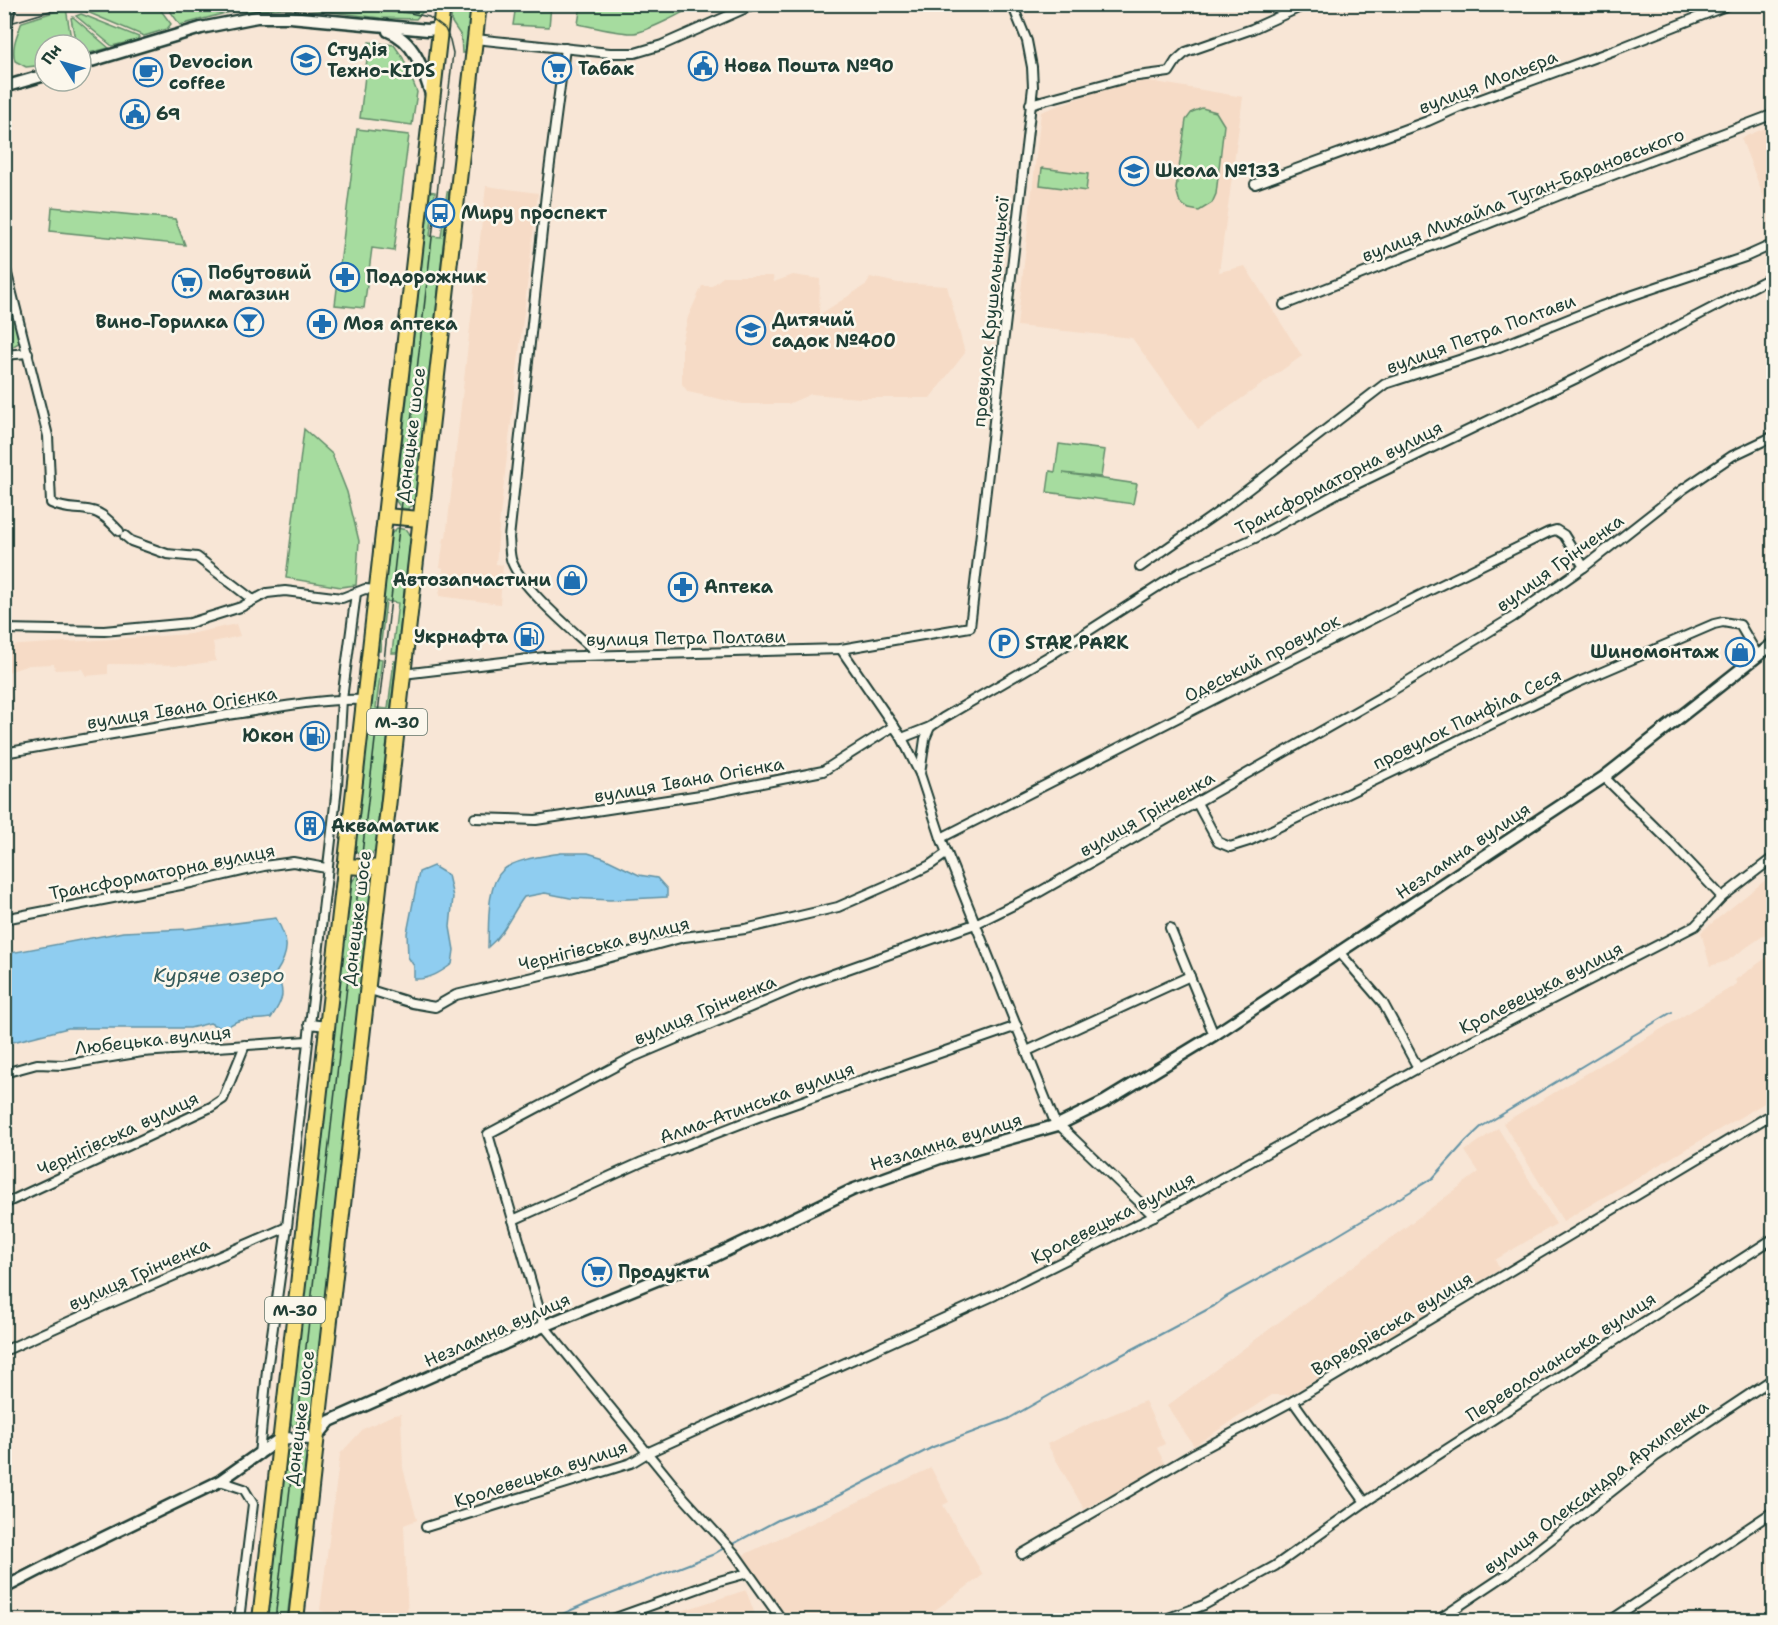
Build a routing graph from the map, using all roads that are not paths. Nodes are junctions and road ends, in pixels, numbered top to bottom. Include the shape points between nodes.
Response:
1 (10, 4) edge
2 (442, 4) edge
3 (479, 4) edge
4 (755, 4) edge
5 (1012, 4) edge
6 (1307, 4) edge
7 (1731, 4) edge
8 (4, 6) edge
9 (440, 24) junction
10 (376, 27) junction
11 (4, 33) edge
12 (475, 39) junction
13 (565, 48) junction
14 (93, 60) edge
15 (33, 79) edge
16 (4, 87) edge
17 (432, 95) junction
18 (1030, 104) junction
19 (1773, 114) edge
20 (1256, 184) dead end
21 (1773, 244) edge
22 (4, 262) edge
23 (1773, 276) edge
24 (1284, 305) dead end
25 (28, 352) junction
26 (4, 355) edge
27 (1773, 436) edge
28 (385, 516) junction
29 (420, 519) junction
30 (1140, 567) dead end
31 (1584, 567) junction
32 (376, 590) junction
33 (356, 593) junction
34 (253, 600) junction
35 (970, 627) joint
36 (4, 629) edge
37 (1773, 643) edge
38 (841, 649) junction
39 (598, 654) junction
40 (1758, 656) junction
41 (403, 674) junction
42 (342, 699) junction
43 (364, 700) junction
44 (894, 726) junction
45 (930, 727) junction
46 (902, 738) junction
47 (4, 753) edge
48 (920, 774) junction
49 (1604, 777) junction
50 (1197, 803) junction
51 (475, 818) dead end
52 (941, 838) junction
53 (947, 853) junction
54 (1773, 857) edge
55 (345, 866) junction
56 (326, 868) junction
57 (381, 868) junction
58 (1722, 897) junction
59 (4, 919) edge
60 (975, 924) junction
61 (1170, 928) dead end
62 (1340, 953) junction
63 (1190, 976) junction
64 (367, 989) junction
65 (309, 1024) junction
66 (327, 1026) junction
67 (1017, 1026) junction
68 (1215, 1035) junction
69 (307, 1041) junction
70 (245, 1045) junction
71 (1027, 1051) junction
72 (1418, 1068) junction
73 (4, 1073) edge
74 (1773, 1113) edge
75 (1058, 1125) junction
76 (4, 1204) edge
77 (1154, 1216) junction
78 (513, 1220) junction
79 (287, 1227) junction
80 (1773, 1238) edge
81 (544, 1326) junction
82 (4, 1351) edge
83 (1773, 1378) edge
84 (1293, 1401) junction
85 (281, 1438) junction
86 (315, 1438) junction
87 (649, 1452) junction
88 (259, 1455) junction
89 (220, 1481) junction
90 (1365, 1502) junction
91 (1773, 1510) edge
92 (426, 1527) dead end
93 (1022, 1554) dead end
94 (748, 1573) junction
95 (4, 1588) edge
96 (239, 1620) edge
97 (260, 1620) edge
98 (296, 1620) edge
99 (610, 1620) edge
100 (782, 1620) edge
101 (1154, 1620) edge
102 (1438, 1620) edge
103 (1611, 1620) edge

1 - 8 street
1 - 11 street
2 - 9 highway, Донецьке шосе / М-30
3 - 12 highway, Донецьке шосе / М-30
4 - 13 street via 635,53
5 - 18 street, провулок Крушельницької via 1028,41 1032,67
6 - 18 street via 1186,52 1169,72 1130,77
7 - 20 street, вулиця Мольєра
9 - 10 street via 428,30
9 - 17 highway, Донецьке шосе / М-30
10 - 14 street via 290,17 249,18 201,27
10 - 17 street via 399,35 411,46
12 - 13 street
12 - 29 highway, Донецьке шосе / М-30
13 - 39 street via 509,538 511,560 520,577
15 - 16 street
17 - 28 highway, Донецьке шосе / М-30
18 - 35 street, провулок Крушельницької
19 - 24 street, вулиця Михайла Туган-Барановського
21 - 30 street, вулиця Петра Полтави via 1385,384 1221,511
22 - 25 street
23 - 45 street, Трансформаторна вулиця via 1577,378 1179,573
25 - 26 street
25 - 34 street via 48,436 51,503 63,509 100,514 131,541 167,554 197,557
27 - 31 street, вулиця Грінченка via 1732,456 1682,490
28 - 29 highway
28 - 32 highway, Донецьке шосе / М-30
29 - 41 highway, Донецьке шосе / М-30
31 - 50 street, вулиця Грінченка via 1513,617 1400,686
31 - 52 street, Одеський провулок via 1564,535 1556,530 1549,532
32 - 33 street
32 - 43 highway, Донецьке шосе / М-30
33 - 34 street via 342,598 285,591
33 - 42 street, Донецьке шосе
34 - 36 street via 190,623 104,631
35 - 38 street, вулиця Петра Полтави
37 - 40 street, Незламна вулиця
38 - 39 street, вулиця Петра Полтави
38 - 44 street
39 - 41 street, вулиця Петра Полтави
40 - 49 street, Незламна вулиця
40 - 50 street, провулок Панфіла Сеся via 1740,625 1714,624 1579,682 1230,847 1218,842
41 - 57 highway, Донецьке шосе / М-30
42 - 43 street, вулиця Івана Огієнка
42 - 47 street, вулиця Івана Огієнка
42 - 56 street, Донецьке шосе via 337,787
43 - 55 highway, Донецьке шосе / М-30
44 - 46 street
44 - 51 street, вулиця Івана Огієнка via 823,771 707,794 536,820
45 - 46 street, Трансформаторна вулиця
45 - 48 street
46 - 48 street
48 - 52 street
49 - 58 street
49 - 62 street, Незламна вулиця
50 - 60 street, вулиця Грінченка
52 - 53 street
53 - 60 street
53 - 64 street, Чернігівська вулиця via 922,869 838,907 745,930 684,937 456,995 435,1006
54 - 58 street, Кролевецька вулиця
55 - 57 highway
55 - 66 highway, Донецьке шосе / М-30
56 - 59 street, Трансформаторна вулиця via 292,862 264,866
56 - 65 street, Донецьке шосе
57 - 64 highway, Донецьке шосе / М-30
58 - 72 street, Кролевецька вулиця via 1695,926
60 - 67 street
60 - 78 street, вулиця Грінченка via 805,984 631,1058 489,1134
61 - 63 street
62 - 68 street, Незламна вулиця
62 - 72 street via 1383,1003
63 - 68 street
63 - 71 street
64 - 86 highway, Донецьке шосе / М-30
65 - 66 street
65 - 69 street, Донецьке шосе
66 - 85 highway, Донецьке шосе / М-30
67 - 71 street
67 - 78 street, Алма-Атинська вулиця via 760,1116 642,1162
68 - 75 street, Незламна вулиця
69 - 70 street, Любецька вулиця
69 - 79 street, Донецьке шосе
70 - 73 street, Любецька вулиця via 142,1052 63,1065 37,1064
70 - 76 street, Чернігівська вулиця via 223,1099 211,1107
71 - 75 street
72 - 77 street, Кролевецька вулиця
74 - 84 street, Варварівська вулиця
75 - 77 street
75 - 81 street, Незламна вулиця via 940,1158 852,1190 715,1256
77 - 87 street, Кролевецька вулиця via 995,1295
78 - 81 street
79 - 82 street, вулиця Грінченка
79 - 88 street, Донецьке шосе
80 - 90 street, Переволочанська вулиця
81 - 86 street, Незламна вулиця via 330,1421
81 - 87 street
83 - 102 street, вулиця Олександра Архипенка via 1655,1457 1507,1574
84 - 90 street
84 - 93 street, Варварівська вулиця
85 - 86 street
85 - 88 street
85 - 97 highway, Донецьке шосе / М-30
86 - 98 highway, Донецьке шосе / М-30
87 - 92 street, Кролевецька вулиця via 631,1463
87 - 94 street
88 - 89 street
89 - 95 street
89 - 96 street via 244,1489 253,1504
90 - 101 street, Переволочанська вулиця via 1275,1566 1204,1605
91 - 103 street
94 - 99 street
94 - 100 street

